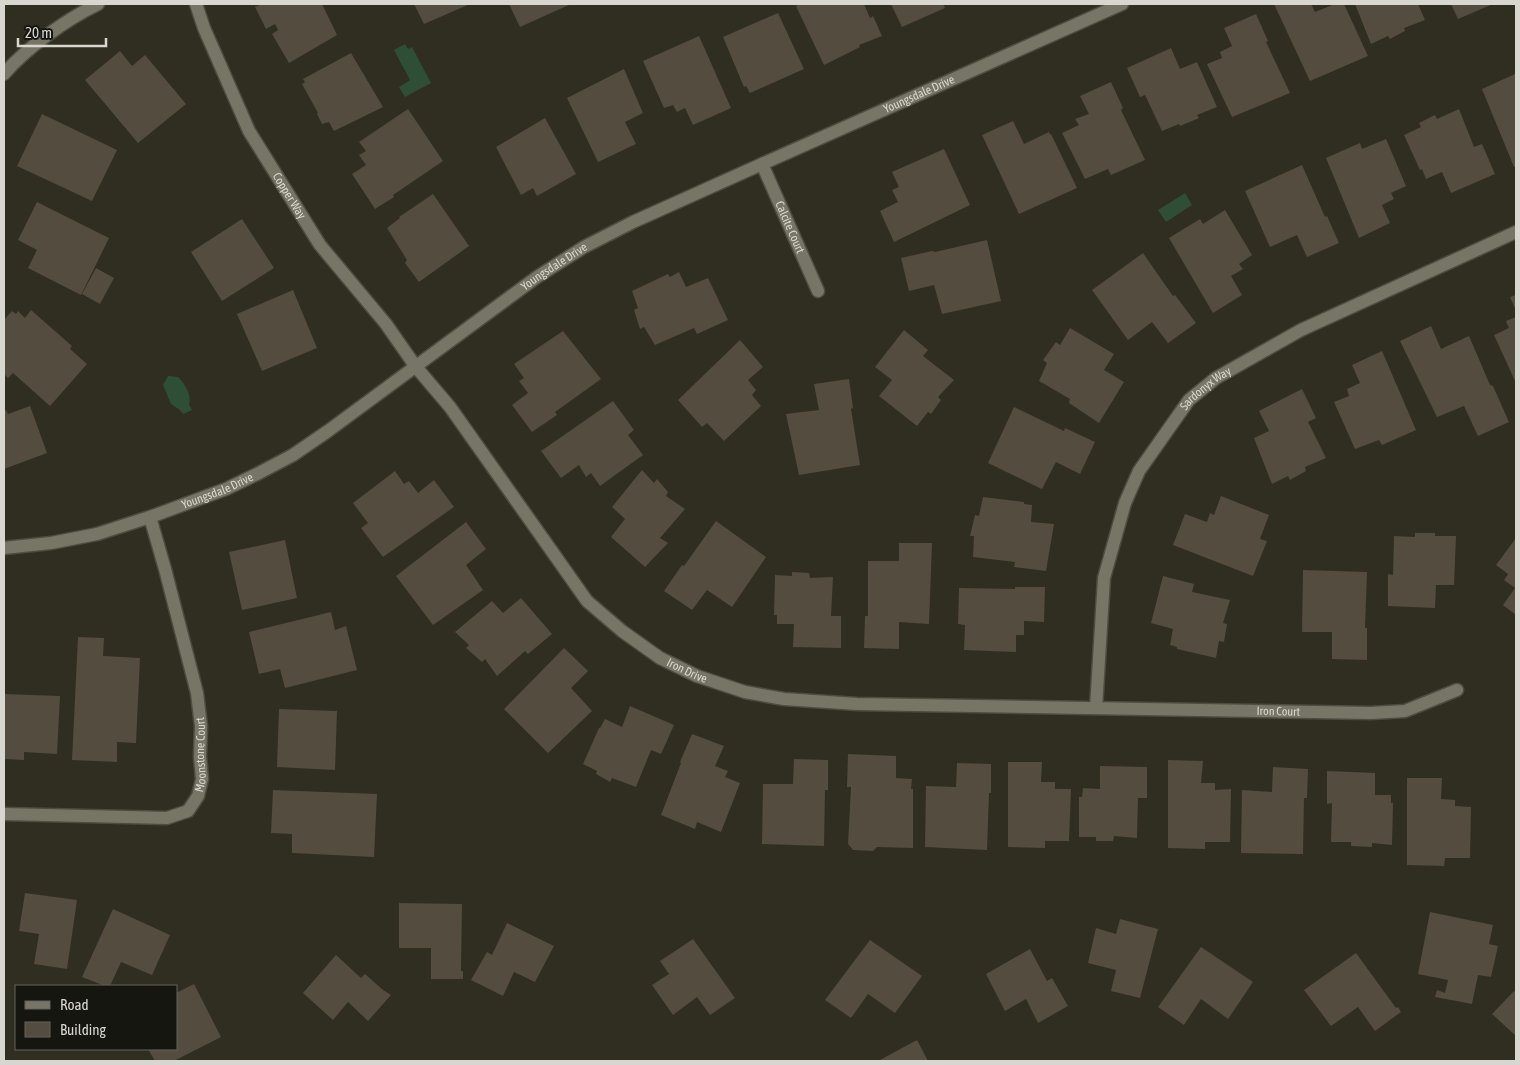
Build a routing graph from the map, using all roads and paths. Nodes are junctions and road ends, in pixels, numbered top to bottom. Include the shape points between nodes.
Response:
1 (98, 4) edge
2 (196, 4) edge
3 (1122, 4) edge
4 (4, 74) edge
5 (762, 164) junction
6 (1516, 232) edge
7 (818, 291) dead end
8 (416, 367) junction
9 (150, 517) junction
10 (4, 548) edge
11 (1457, 690) dead end
12 (1096, 708) junction
13 (4, 814) edge

1 - 4 street via 80,12 44,38
2 - 8 street, Copper Way via 254,139 320,245 386,324
3 - 5 street, Youngsdale Drive
5 - 7 street, Calcite Court
5 - 8 street, Youngsdale Drive via 584,247 537,277
6 - 12 street, Sardonyx Way via 1302,330 1216,378 1189,400 1138,471 1125,503 1104,578
8 - 9 street, Youngsdale Drive via 292,455 226,489
8 - 12 street, Iron Drive via 450,406 586,601 660,658 696,676 745,692 784,699 857,704
9 - 10 street, Youngsdale Drive via 97,534
9 - 13 street, Moonstone Court via 197,694 202,779 198,796 188,811 167,818
11 - 12 street, Iron Court via 1405,711 1371,714

